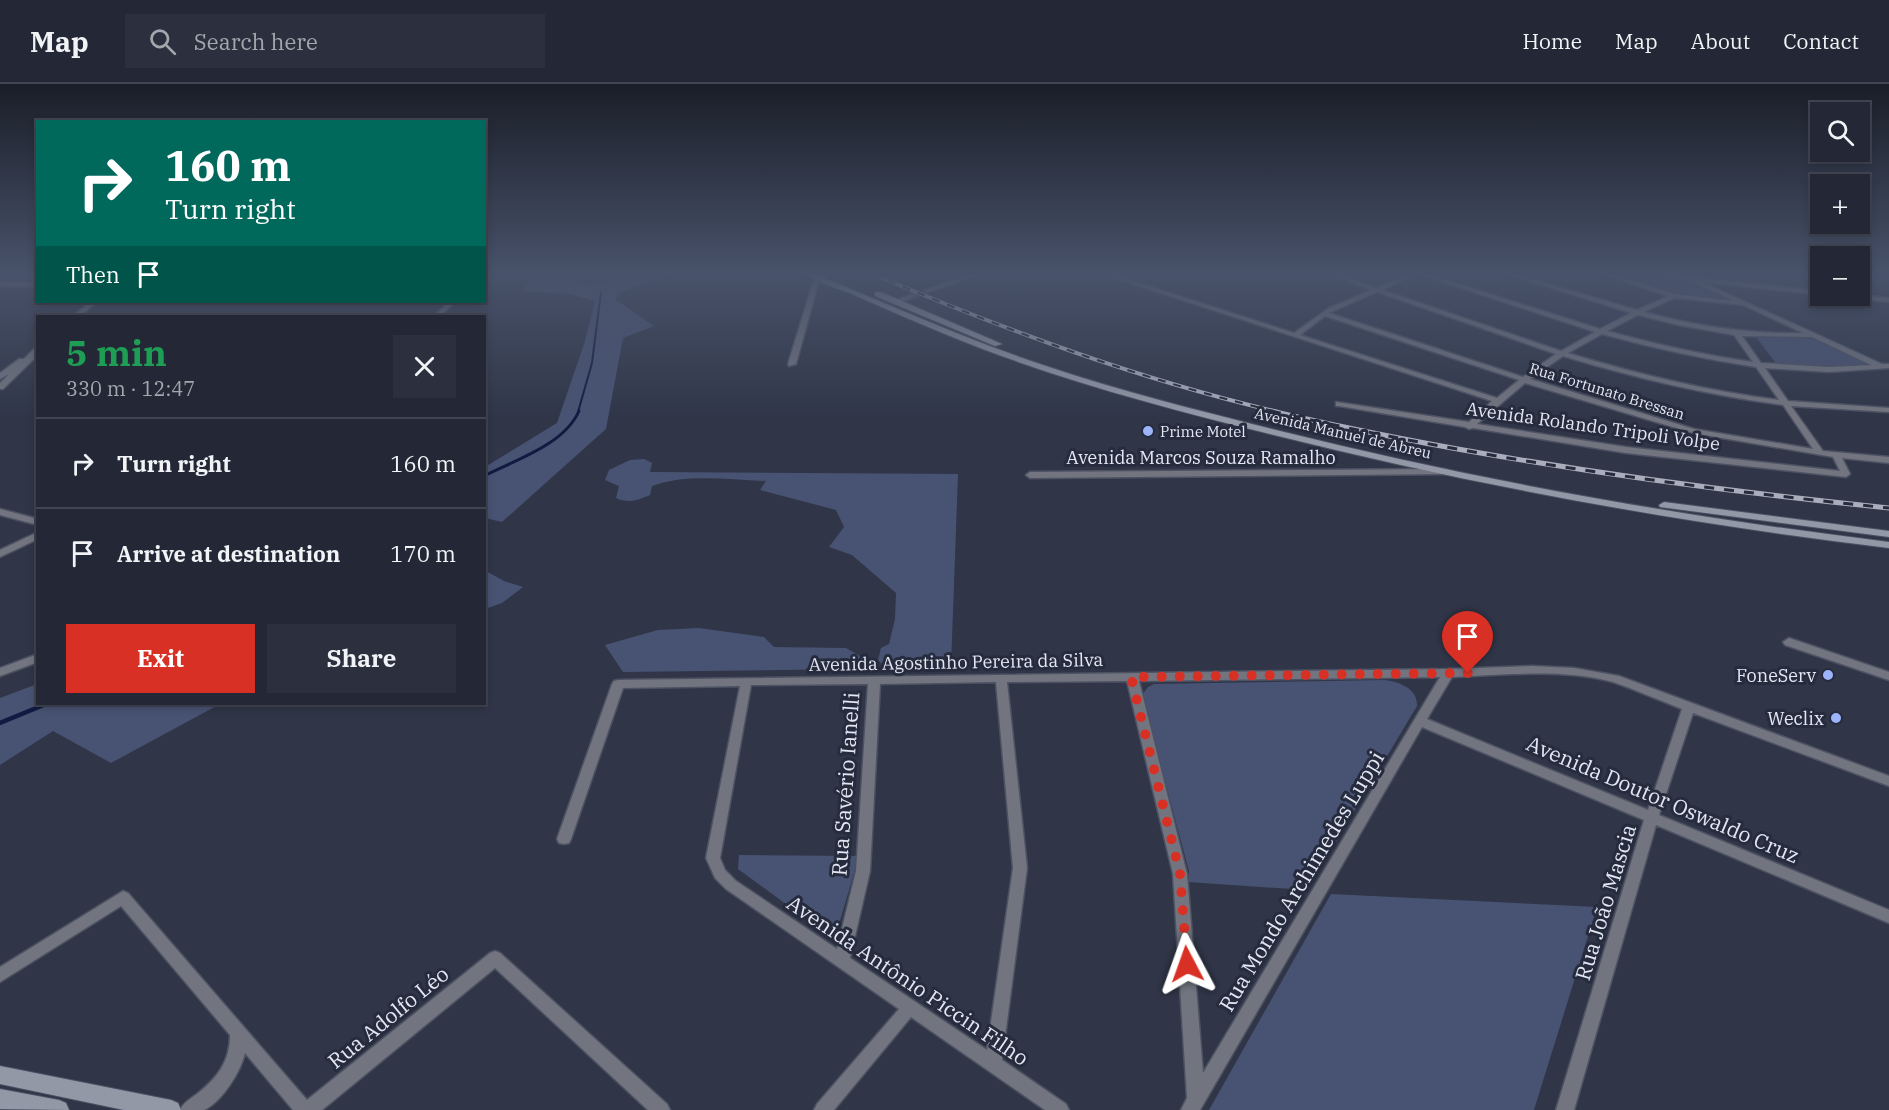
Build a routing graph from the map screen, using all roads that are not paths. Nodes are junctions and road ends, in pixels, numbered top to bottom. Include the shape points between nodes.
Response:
1 (802, 322) edge
2 (921, 322) edge
3 (946, 322) edge
4 (1254, 322) edge
5 (1313, 322) edge
6 (1361, 322) edge
7 (1473, 322) edge
8 (1574, 322) edge
9 (1619, 322) edge
10 (1681, 322) edge
11 (1786, 322) edge
12 (1603, 331) junction
13 (1737, 334) junction
14 (1295, 335) junction
15 (1814, 335) junction
16 (36, 352) edge
17 (1565, 353) junction
18 (31, 356) junction
19 (792, 364) dead end
20 (1759, 367) junction
21 (1886, 368) edge
22 (0, 377) edge
23 (1529, 378) junction
24 (0, 387) edge
25 (1496, 400) junction
26 (1785, 403) junction
27 (1339, 404) dead end
28 (1889, 411) edge
29 (1469, 427) junction
30 (1814, 446) junction
31 (1820, 453) junction
32 (1889, 454) edge
33 (1836, 455) junction
34 (1889, 460) edge
35 (1445, 472) junction
36 (1029, 475) dead end
37 (0, 512) edge
38 (36, 521) edge
39 (1889, 534) edge
40 (36, 536) edge
41 (1889, 545) edge
42 (0, 554) edge
43 (1789, 642) dead end
44 (36, 659) edge
45 (0, 672) edge
46 (1448, 673) junction
47 (1889, 676) edge
48 (1131, 677) junction
49 (1001, 679) junction
50 (874, 681) junction
51 (746, 683) junction
52 (1689, 707) junction
53 (1420, 721) junction
54 (1889, 781) edge
55 (1652, 817) junction
56 (564, 839) dead end
57 (1889, 917) edge
58 (842, 960) junction
59 (0, 975) edge
60 (910, 1008) junction
61 (238, 1031) junction
62 (993, 1063) junction
63 (0, 1075) edge
64 (0, 1099) edge
65 (105, 1104) edge
66 (1193, 1105) edge
67 (59, 1110) edge
68 (171, 1110) edge
69 (189, 1110) edge
70 (304, 1110) edge
71 (309, 1110) edge
72 (661, 1110) edge
73 (824, 1110) edge
74 (1060, 1110) edge
75 (1565, 1110) edge

1 - 19 street
2 - 35 main road, Avenida Manuel de Abreu via 1072,377 1246,426
3 - 39 main road, Avenida Manuel de Abreu via 1056,363 1221,412 1345,443 1661,505
4 - 14 street
5 - 14 street
6 - 23 street, Rua Fortunato Bressan
7 - 17 street
8 - 12 street
9 - 12 street
10 - 13 street
11 - 15 street
12 - 17 street
12 - 20 street via 1675,352
13 - 15 street
13 - 20 street
14 - 25 street
15 - 21 street
16 - 18 street
17 - 23 street
17 - 26 street via 1636,375
18 - 22 street
18 - 24 street
20 - 21 street via 1814,371
20 - 26 street
23 - 25 street
23 - 30 street, Rua Fortunato Bressan via 1693,424
23 - 31 street, Rua Fortunato Bressan via 1693,431
25 - 29 street
26 - 28 street
26 - 30 street
27 - 29 street, Avenida Rolando Tripoli Volpe
29 - 33 street, Avenida Rolando Tripoli Volpe via 1626,450 1847,473
30 - 31 street
30 - 32 street, Rua Fortunato Bressan
31 - 33 street, Rua Fortunato Bressan
33 - 34 street, Rua Fortunato Bressan
35 - 36 street, Avenida Marcos Souza Ramalho
35 - 41 main road, Avenida Manuel de Abreu via 1683,517
37 - 38 street
40 - 42 street
43 - 47 street
44 - 45 street
46 - 48 street, Avenida Agostinho Pereira da Silva
46 - 52 street, Avenida Agostinho Pereira da Silva via 1586,671
46 - 53 street, Rua Mondo Archimedes Luppi
48 - 49 street, Avenida Agostinho Pereira da Silva
48 - 66 street via 1180,874
49 - 50 street, Avenida Agostinho Pereira da Silva
49 - 62 street via 1020,868
50 - 51 street, Avenida Agostinho Pereira da Silva
50 - 58 street, Rua Savério Ianelli via 863,871
51 - 56 street, Avenida Agostinho Pereira da Silva via 618,684
51 - 58 street, Avenida Antônio Piccin Filho via 713,858 720,874 731,885
52 - 54 street, Avenida Agostinho Pereira da Silva
52 - 55 street, Rua João Mascia
53 - 55 street, Avenida Doutor Oswaldo Cruz
53 - 66 street, Rua Mondo Archimedes Luppi
55 - 57 street, Avenida Doutor Oswaldo Cruz
55 - 75 street, Rua João Mascia
58 - 60 street, Avenida Antônio Piccin Filho
59 - 61 street via 123,897
60 - 62 street, Avenida Antônio Piccin Filho
60 - 73 street
61 - 69 street via 240,1050 231,1072 211,1095
61 - 70 street
62 - 74 street, Avenida Antônio Piccin Filho
63 - 65 main road
64 - 67 main road
65 - 68 main road
71 - 72 street, Rua Adolfo Léo via 495,958

